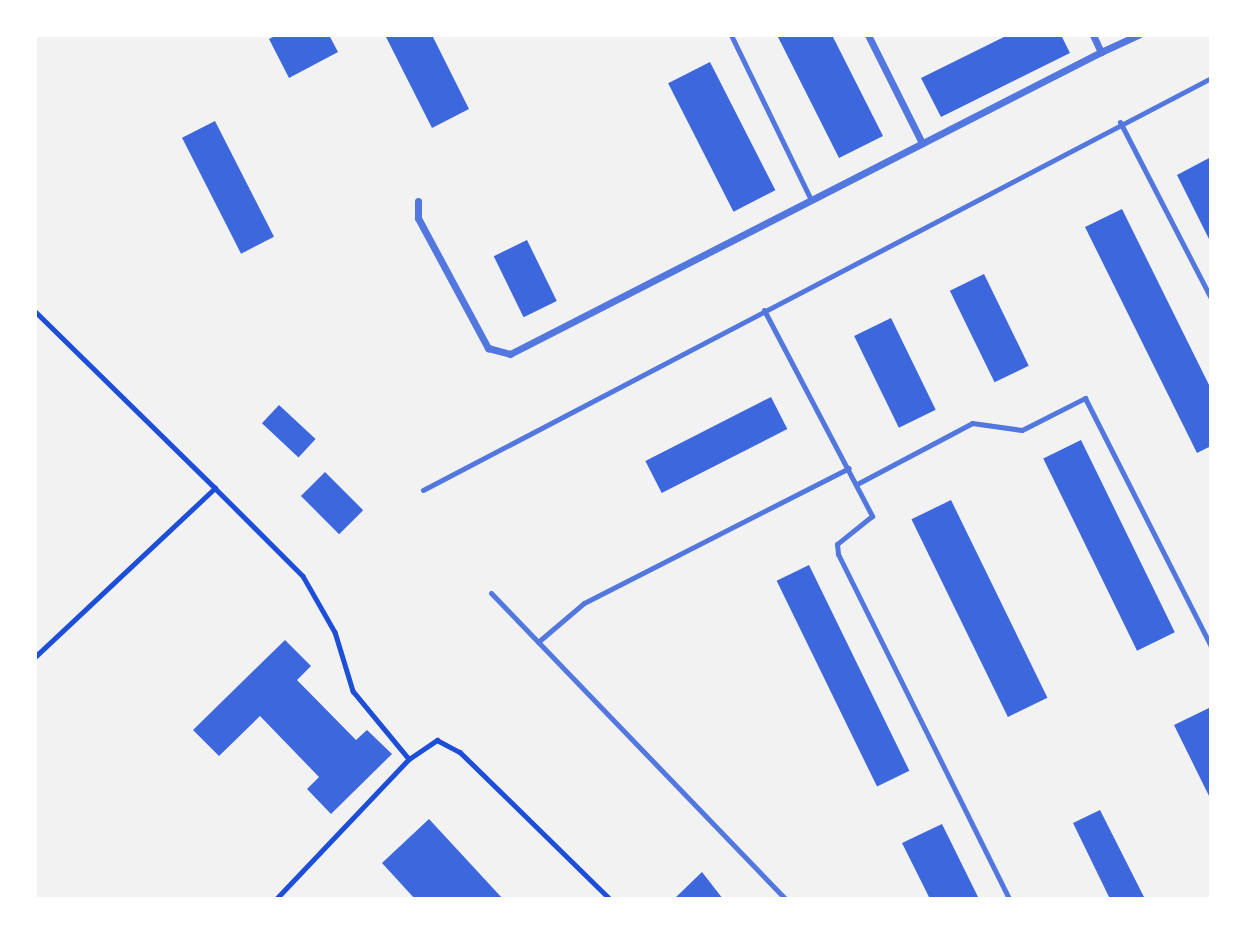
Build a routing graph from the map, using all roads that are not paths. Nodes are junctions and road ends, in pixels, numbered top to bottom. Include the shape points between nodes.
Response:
1 (731, 35) edge
2 (868, 35) edge
3 (1093, 35) edge
4 (1138, 35) edge
5 (1101, 52) junction
6 (1211, 78) edge
7 (1120, 122) junction
8 (922, 143) junction
9 (811, 200) junction
10 (418, 201) dead end
11 (1211, 298) edge
12 (764, 310) junction
13 (849, 468) junction
14 (857, 484) junction
15 (423, 489) dead end
16 (491, 593) dead end
17 (538, 642) junction
18 (1211, 646) edge
19 (785, 899) edge
20 (1009, 899) edge

1 - 9 lane
2 - 8 street
3 - 5 street
4 - 5 street
5 - 8 street
6 - 7 lane
7 - 11 lane
7 - 12 lane
8 - 9 street
9 - 10 street via 510,354 488,348 418,218
12 - 13 lane
12 - 15 lane
13 - 14 lane
13 - 17 lane via 584,603
14 - 18 lane via 972,423 1022,430 1085,398
14 - 20 lane via 872,516 837,544 838,554
16 - 17 lane
17 - 19 lane

